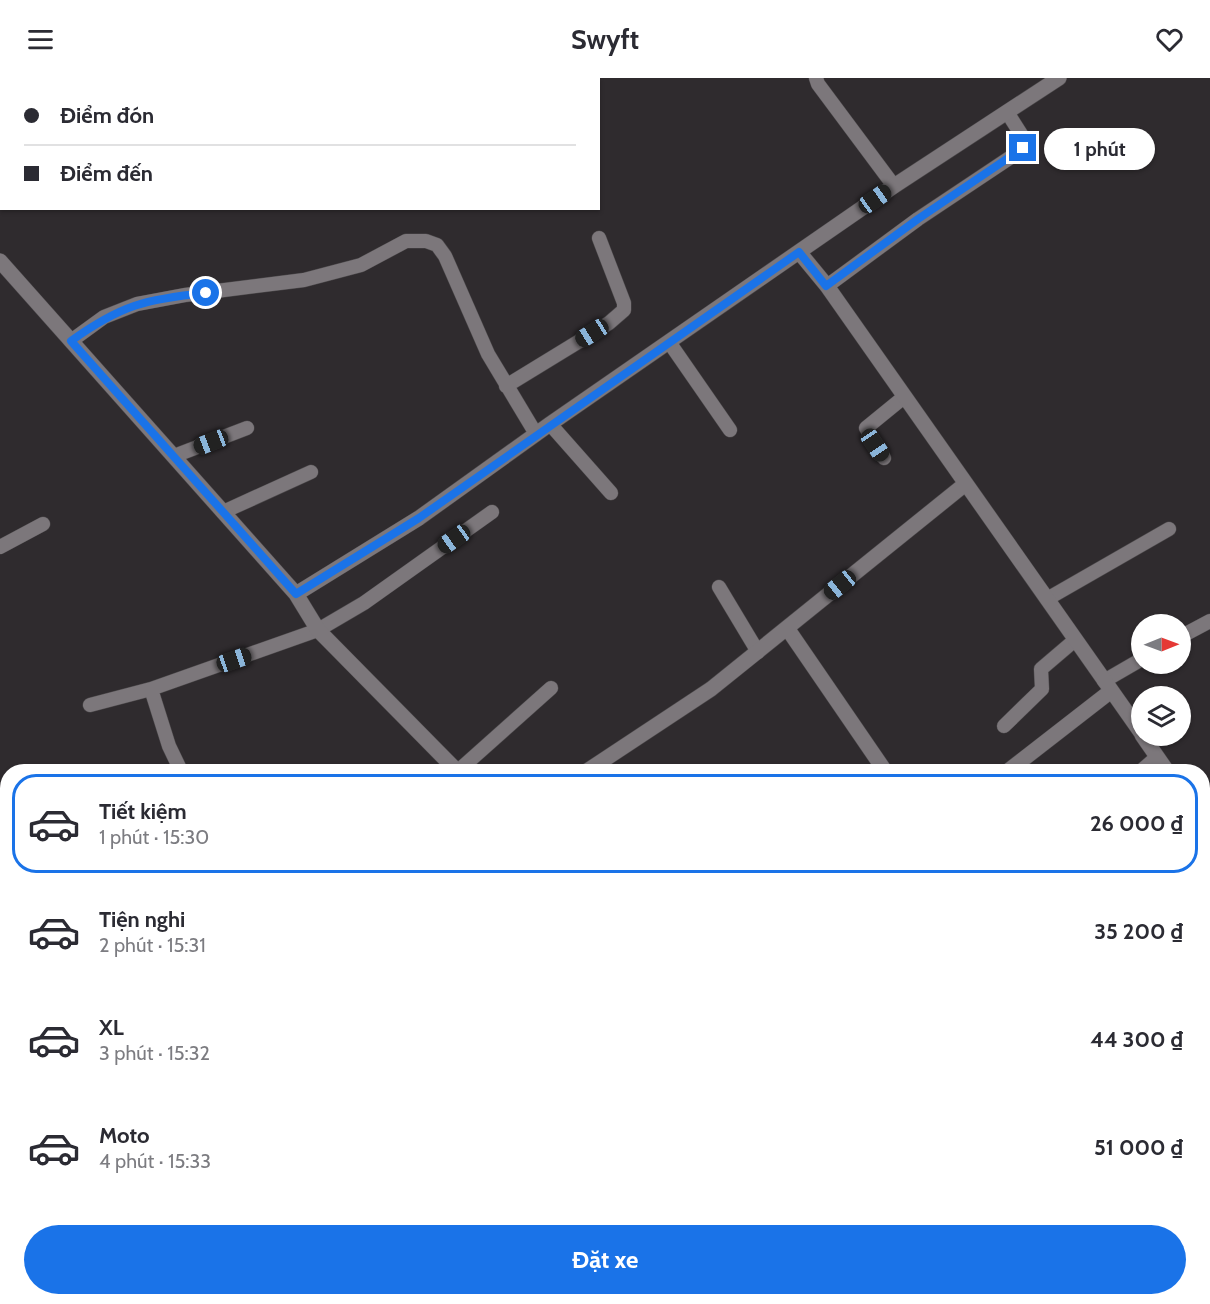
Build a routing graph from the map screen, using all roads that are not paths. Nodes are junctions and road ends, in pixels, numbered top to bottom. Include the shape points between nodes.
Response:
1 (816, 78) edge
2 (1059, 78) edge
3 (1011, 117) junction
4 (894, 186) junction
5 (599, 238) dead end
6 (802, 256) junction
7 (0, 261) edge
8 (824, 282) junction
9 (71, 341) junction
10 (674, 347) junction
11 (507, 387) junction
12 (904, 398) junction
13 (247, 428) dead end
14 (730, 430) dead end
15 (536, 434) junction
16 (558, 434) junction
17 (174, 456) junction
18 (884, 458) dead end
19 (310, 472) dead end
20 (964, 485) junction
21 (611, 493) dead end
22 (223, 512) junction
23 (492, 512) dead end
24 (43, 524) dead end
25 (1169, 529) dead end
26 (0, 547) edge
27 (719, 587) dead end
28 (299, 599) junction
29 (1047, 599) junction
30 (1210, 621) edge
31 (315, 626) junction
32 (787, 628) junction
33 (1191, 631) edge
34 (1075, 640) junction
35 (758, 652) junction
36 (1131, 667) edge
37 (1107, 686) junction
38 (551, 688) dead end
39 (151, 689) junction
40 (90, 705) dead end
41 (1131, 720) edge
42 (1004, 726) dead end
43 (1150, 746) edge
44 (1157, 757) junction
45 (178, 764) edge
46 (451, 764) edge
47 (466, 764) edge
48 (598, 764) edge
49 (880, 764) edge
50 (1016, 764) edge
51 (1149, 764) edge
52 (1162, 764) edge

1 - 4 lane
2 - 3 street
3 - 4 street
3 - 8 lane via 1026,144 1020,151
4 - 6 street
5 - 11 lane via 624,310
6 - 8 street
6 - 10 street
7 - 9 street
8 - 12 street
9 - 11 lane via 104,317 137,304 304,280 361,265 417,239 437,245 445,256
9 - 17 street
10 - 14 lane
10 - 16 street
11 - 15 lane
12 - 18 lane via 866,428
12 - 20 street
13 - 17 lane
15 - 16 street
15 - 28 street
16 - 21 lane
17 - 22 street
19 - 22 lane
20 - 29 street
20 - 32 street
22 - 28 street
23 - 31 lane via 372,597
24 - 26 lane
25 - 29 lane
27 - 35 lane
28 - 31 street
29 - 34 street
30 - 33 lane
31 - 39 lane
31 - 46 street
32 - 35 street
32 - 49 street
34 - 37 street
34 - 42 lane via 1041,669 1042,689
35 - 48 street via 711,689
36 - 37 lane
37 - 41 street
37 - 50 street
38 - 47 lane
39 - 40 lane
39 - 45 lane
43 - 44 street
44 - 51 lane
44 - 52 street

